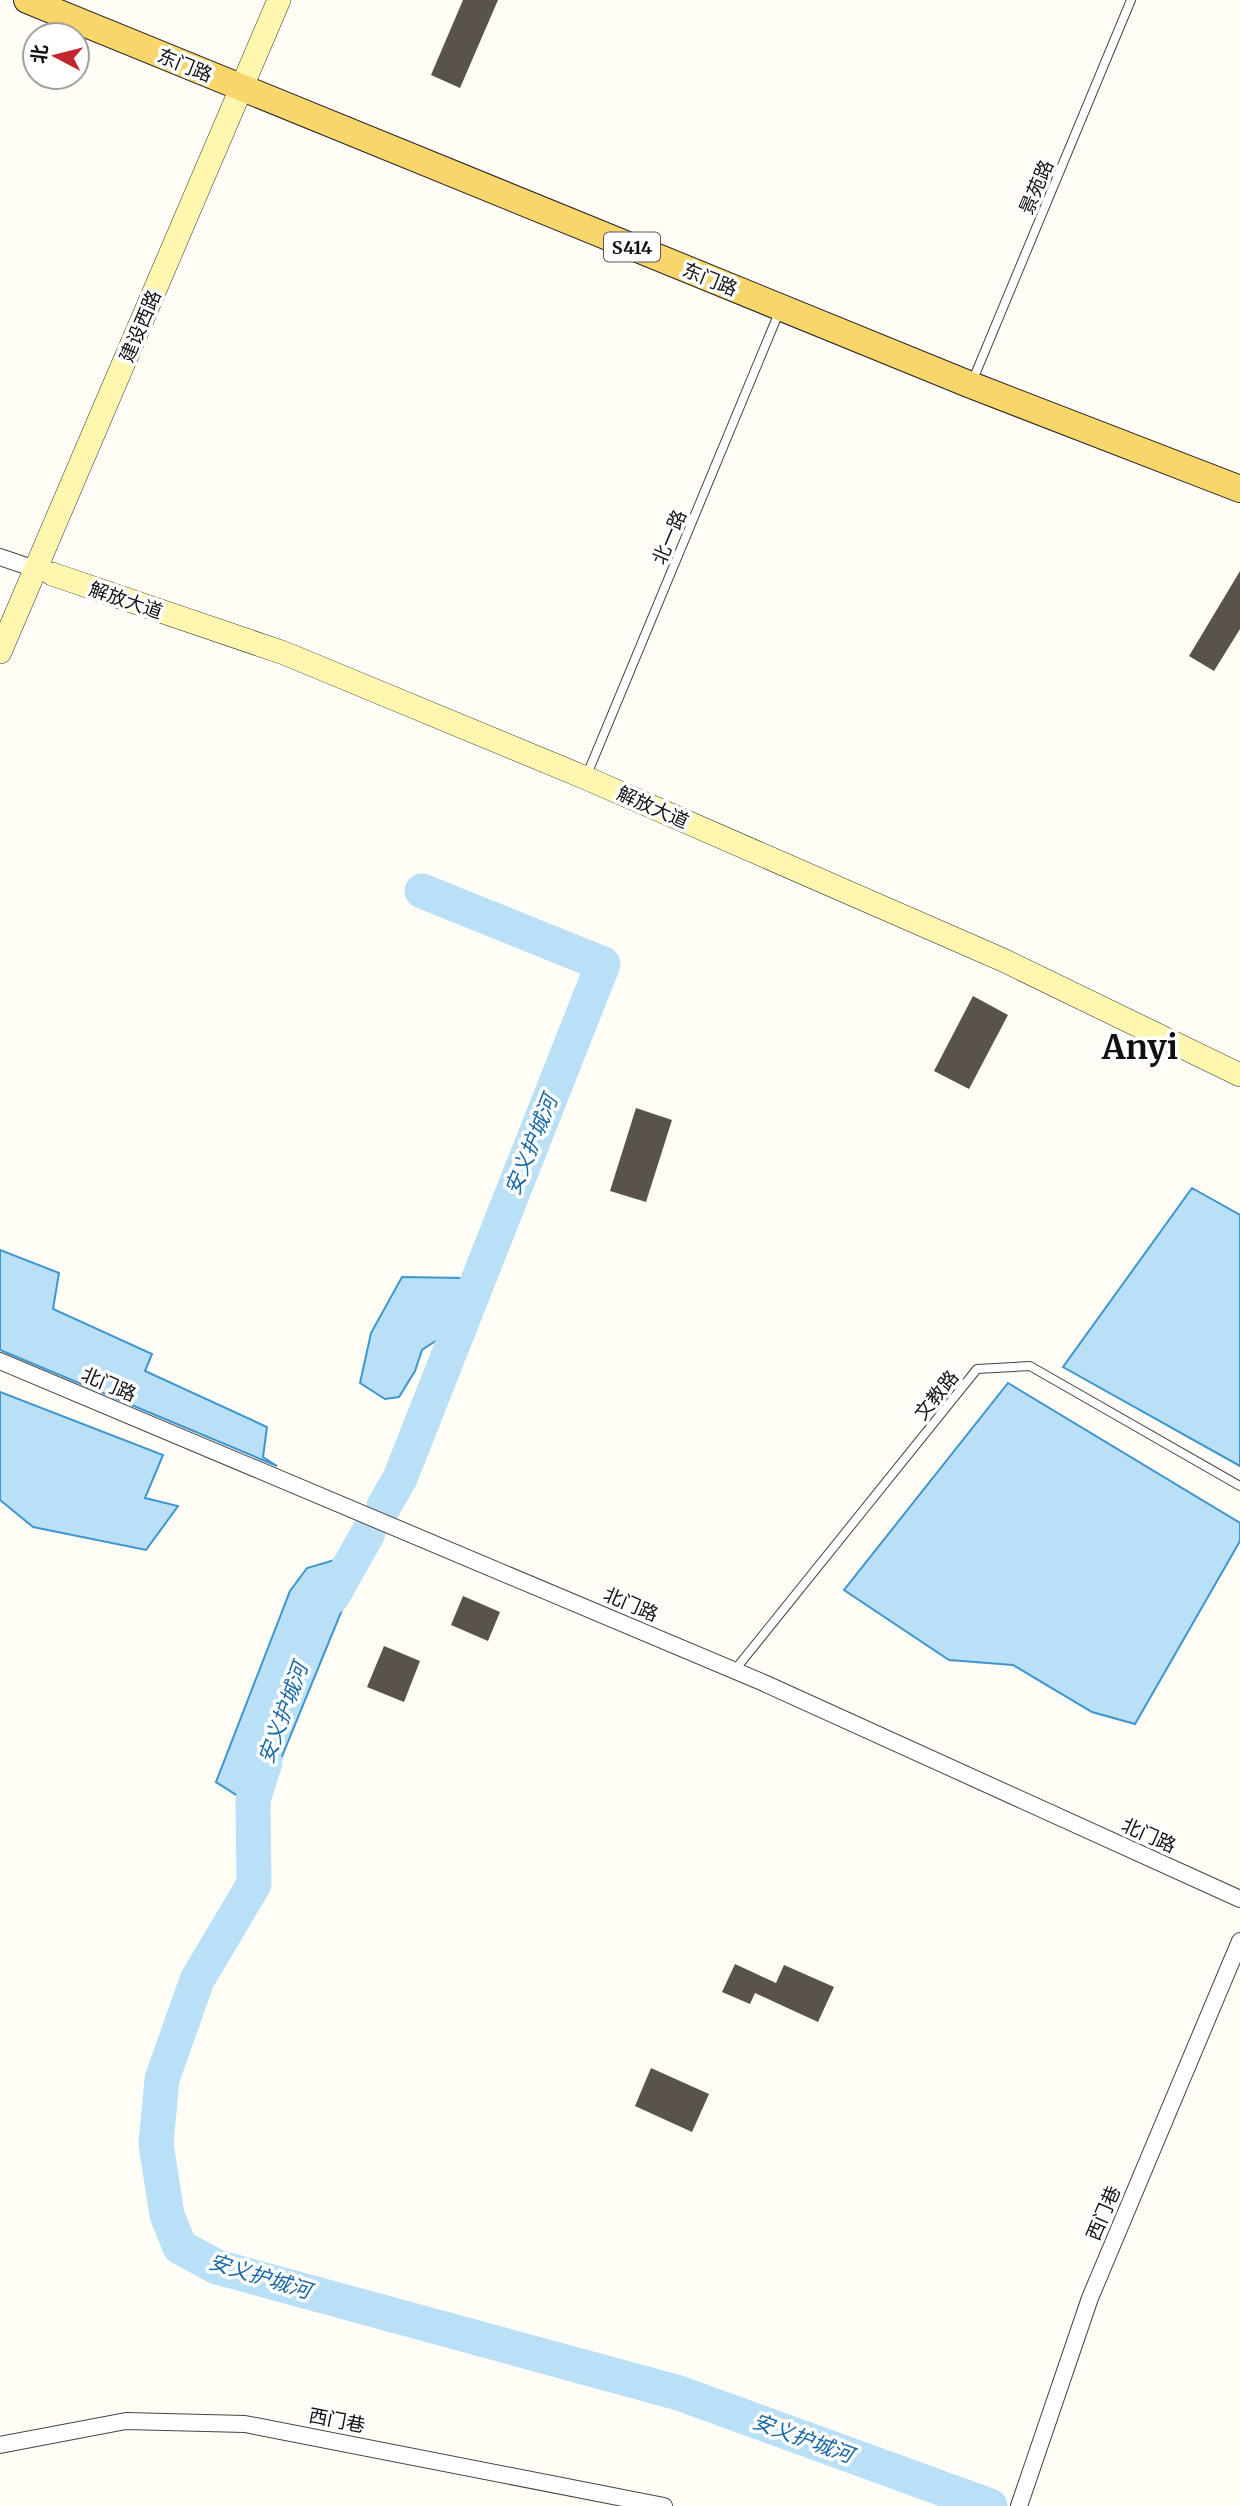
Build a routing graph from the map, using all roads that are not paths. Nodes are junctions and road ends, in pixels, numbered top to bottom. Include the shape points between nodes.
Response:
1 (27, 0) edge
2 (279, 0) edge
3 (1131, 0) edge
4 (242, 88) junction
5 (781, 308) junction
6 (971, 385) junction
7 (1240, 489) edge
8 (0, 556) edge
9 (43, 571) junction
10 (0, 652) edge
11 (586, 778) junction
12 (1240, 1075) edge
13 (0, 1361) edge
14 (1240, 1486) edge
15 (734, 1671) junction
16 (1240, 1899) edge
17 (1240, 1941) edge
18 (0, 2445) edge
19 (664, 2506) edge
20 (1019, 2506) edge

1 - 4 main road, 东门路 / S414
2 - 4 street, 建设西路
3 - 6 lane, 景苑路
4 - 5 main road, 东门路 / S414
4 - 9 street, 建设西路
5 - 6 main road, 东门路 / S414
5 - 11 lane, 北一路
6 - 7 main road, 东门路 / S414
8 - 9 street
9 - 10 street, 建设西路
9 - 11 street, 解放大道 via 284,653
11 - 12 street, 解放大道 via 1003,960
13 - 15 street, 北门路
14 - 15 lane, 文教路 via 1030,1366 977,1369
15 - 16 street, 北门路
17 - 20 street, 西门巷 via 1090,2298
18 - 19 street, 西门巷 via 126,2421 245,2424

